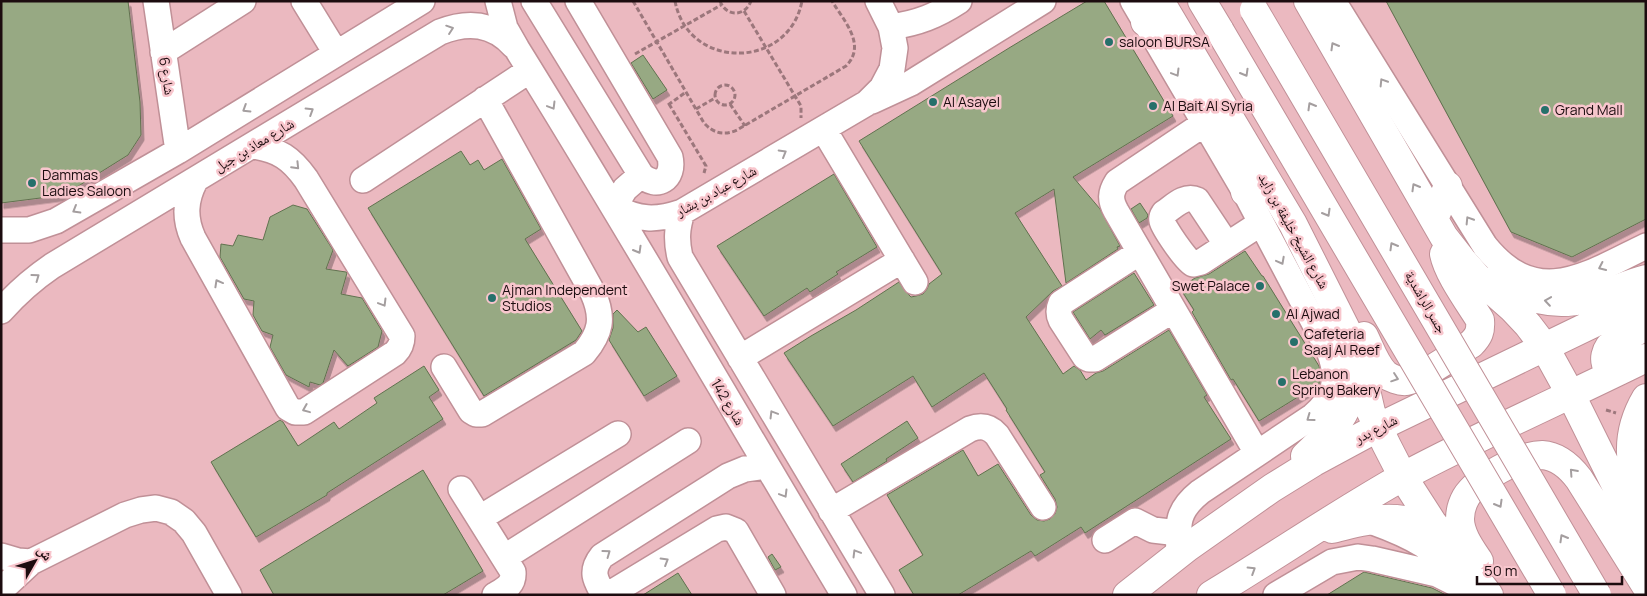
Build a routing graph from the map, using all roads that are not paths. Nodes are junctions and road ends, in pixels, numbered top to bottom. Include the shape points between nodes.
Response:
1 (156, 1) edge
2 (243, 1) edge
3 (304, 1) edge
4 (422, 1) edge
5 (498, 1) edge
6 (534, 1) edge
7 (578, 1) edge
8 (878, 1) edge
9 (959, 1) edge
10 (1043, 1) edge
11 (1202, 1) edge
12 (1308, 1) edge
13 (1332, 1) edge
14 (1252, 6) edge
15 (1146, 8) edge
16 (891, 27) junction
17 (373, 30) junction
18 (517, 49) junction
19 (163, 52) junction
20 (336, 53) junction
21 (392, 61) junction
22 (530, 70) junction
23 (485, 99) junction
24 (868, 103) junction
25 (1205, 123) junction
26 (1233, 123) junction
27 (824, 130) junction
28 (253, 146) junction
29 (178, 151) junction
30 (638, 171) junction
31 (594, 174) junction
32 (362, 180) dead end
33 (195, 181) junction
34 (1448, 186) junction
35 (1245, 192) junction
36 (614, 208) junction
37 (682, 212) junction
38 (1262, 224) junction
39 (1293, 224) junction
40 (1, 230) edge
41 (1442, 233) junction
42 (1227, 245) dead end
43 (1646, 246) edge
44 (1140, 252) junction
45 (1308, 252) junction
46 (902, 260) junction
47 (1646, 280) edge
48 (915, 282) dead end
49 (698, 289) junction
50 (6, 298) edge
51 (1646, 298) edge
52 (670, 304) junction
53 (1173, 310) junction
54 (1646, 326) edge
55 (1544, 346) junction
56 (740, 358) junction
57 (1646, 358) edge
58 (444, 367) dead end
59 (1619, 371) junction
60 (1571, 395) junction
61 (1646, 398) edge
62 (1377, 428) junction
63 (618, 434) dead end
64 (688, 441) dead end
65 (1257, 453) junction
66 (767, 466) junction
67 (1403, 477) junction
68 (461, 488) dead end
69 (1272, 488) junction
70 (1042, 507) dead end
71 (830, 511) junction
72 (480, 518) junction
73 (1368, 521) junction
74 (1646, 521) edge
75 (1307, 536) junction
76 (1105, 540) dead end
77 (1179, 542) junction
78 (1646, 546) edge
79 (1456, 552) junction
80 (1, 556) edge
81 (505, 557) junction
82 (31, 562) junction
83 (1646, 586) edge
84 (1, 590) edge
85 (873, 590) edge
86 (229, 595) edge
87 (495, 595) edge
88 (604, 595) edge
89 (608, 595) edge
90 (773, 595) edge
91 (844, 595) edge
92 (1127, 595) edge
93 (1211, 595) edge
94 (1276, 595) edge
95 (1472, 595) edge
96 (1489, 595) edge
97 (1496, 595) edge
98 (1552, 595) edge
99 (1597, 595) edge

1 - 19 street, شارع 6
2 - 19 street
3 - 20 street
4 - 17 street
5 - 18 street via 505,28
6 - 30 street
7 - 30 street via 670,157 670,172 660,182 646,180
8 - 16 street, شارع عباد بن بشار
9 - 16 street via 929,18
10 - 24 street via 911,83
11 -> 98 main road, bridge
41 -> 12 main road
34 -> 13 street
99 -> 14 main road, جسر الراشدية, bridge
15 -> 25 street
15 - 26 main road, شارع الشيخ خليفة بن زايد via 1183,41
16 - 24 street, شارع عباد بن بشار via 895,48 892,69 882,88
17 - 20 street
17 - 21 street via 390,41
21 -> 18 street, شارع معاذ بن جبل via 440,32 468,25 495,30
18 - 22 street
19 - 29 street, شارع 6
20 -> 29 street
28 -> 21 street, شارع معاذ بن جبل
22 - 23 street
22 -> 31 street
23 - 32 street
23 - 58 street via 593,293 600,318 596,338 584,354 482,414 471,411
24 - 27 street, شارع عباد بن بشار
25 - 35 street
25 - 44 street via 1117,182 1112,189 1112,204
26 - 35 main road
26 - 39 main road, شارع الشيخ خليفة بن زايد
37 -> 27 street, شارع عباد بن بشار
27 - 46 street
28 - 33 street, شارع معاذ بن جبل
28 -> 33 street via 284,155 297,166 402,336 395,353 304,412 288,408 193,238 186,215
29 -> 40 street via 56,221 29,230
30 - 31 street via 614,177
30 - 36 street
31 - 36 street
50 -> 33 street, شارع معاذ بن جبل via 52,266
34 - 41 main road
43 -> 34 street via 1578,278 1564,282 1534,281 1506,268 1494,258
35 - 38 street
36 - 37 street, شارع عباد بن بشار via 630,216 647,219 665,218
36 -> 52 street, شارع 142
37 - 49 street via 677,242 680,257
38 - 42 street
38 -> 65 street via 1328,351 1334,365 1335,380 1332,394 1324,406
39 -> 41 main road via 1308,237 1331,269 1379,365 1395,380 1407,381 1472,344 1481,329 1480,320 1445,262
39 - 45 main road, شارع الشيخ خليفة بن زايد
47 -> 41 main road via 1571,302 1533,298 1513,290
41 - 55 main road via 1477,277 1512,308
44 - 53 street
44 - 53 street via 1060,303 1060,320 1085,357 1095,359
45 - 62 main road, شارع الشيخ خليفة بن زايد via 1354,347
45 - 69 main road via 1314,281 1348,352 1354,379 1352,393 1348,407 1333,428
46 - 48 street
46 - 56 street
49 - 52 street via 681,291
49 - 56 street
51 - 55 main road, شارع بدر
52 - 66 street, شارع 142
53 - 65 street
54 - 59 main road via 1608,347 1605,364 1614,372
55 - 60 main road
55 - 62 main road, شارع بدر
71 -> 56 street
57 - 59 main road
59 - 60 main road
60 - 67 main road
60 - 78 main road
61 - 74 main road via 1635,421 1630,446 1632,472
62 - 67 main road, شارع الشيخ خليفة بن زايد
62 - 69 main road, شارع بدر
63 - 72 street
64 - 81 street
65 - 77 street via 1192,498 1178,523
88 -> 66 street via 595,576 597,562 602,556 728,476 744,469
66 -> 91 street, شارع 142
67 - 75 main road
67 - 79 main road, شارع الشيخ خليفة بن زايد
68 - 72 street
69 - 77 main road, شارع بدر
70 - 71 street via 997,435 981,426 970,429
85 -> 71 street
72 - 81 street
73 - 75 main road
73 - 79 main road via 1404,520 1419,525
73 - 95 street via 1431,548 1456,570
93 -> 75 main road
76 - 77 street via 1135,521 1153,530 1170,532
77 - 92 main road, شارع بدر
79 - 96 main road, شارع الشيخ خليفة بن زايد
80 - 82 street
81 - 87 street via 513,572 512,582
82 - 84 street
82 - 86 street via 125,515 156,508 184,520
83 -> 97 main road via 1570,467 1542,455 1513,462 1496,472 1472,489 1461,509 1464,536
89 -> 90 street via 717,528 726,527 736,531
94 - 95 street via 1332,562 1358,557 1437,574

